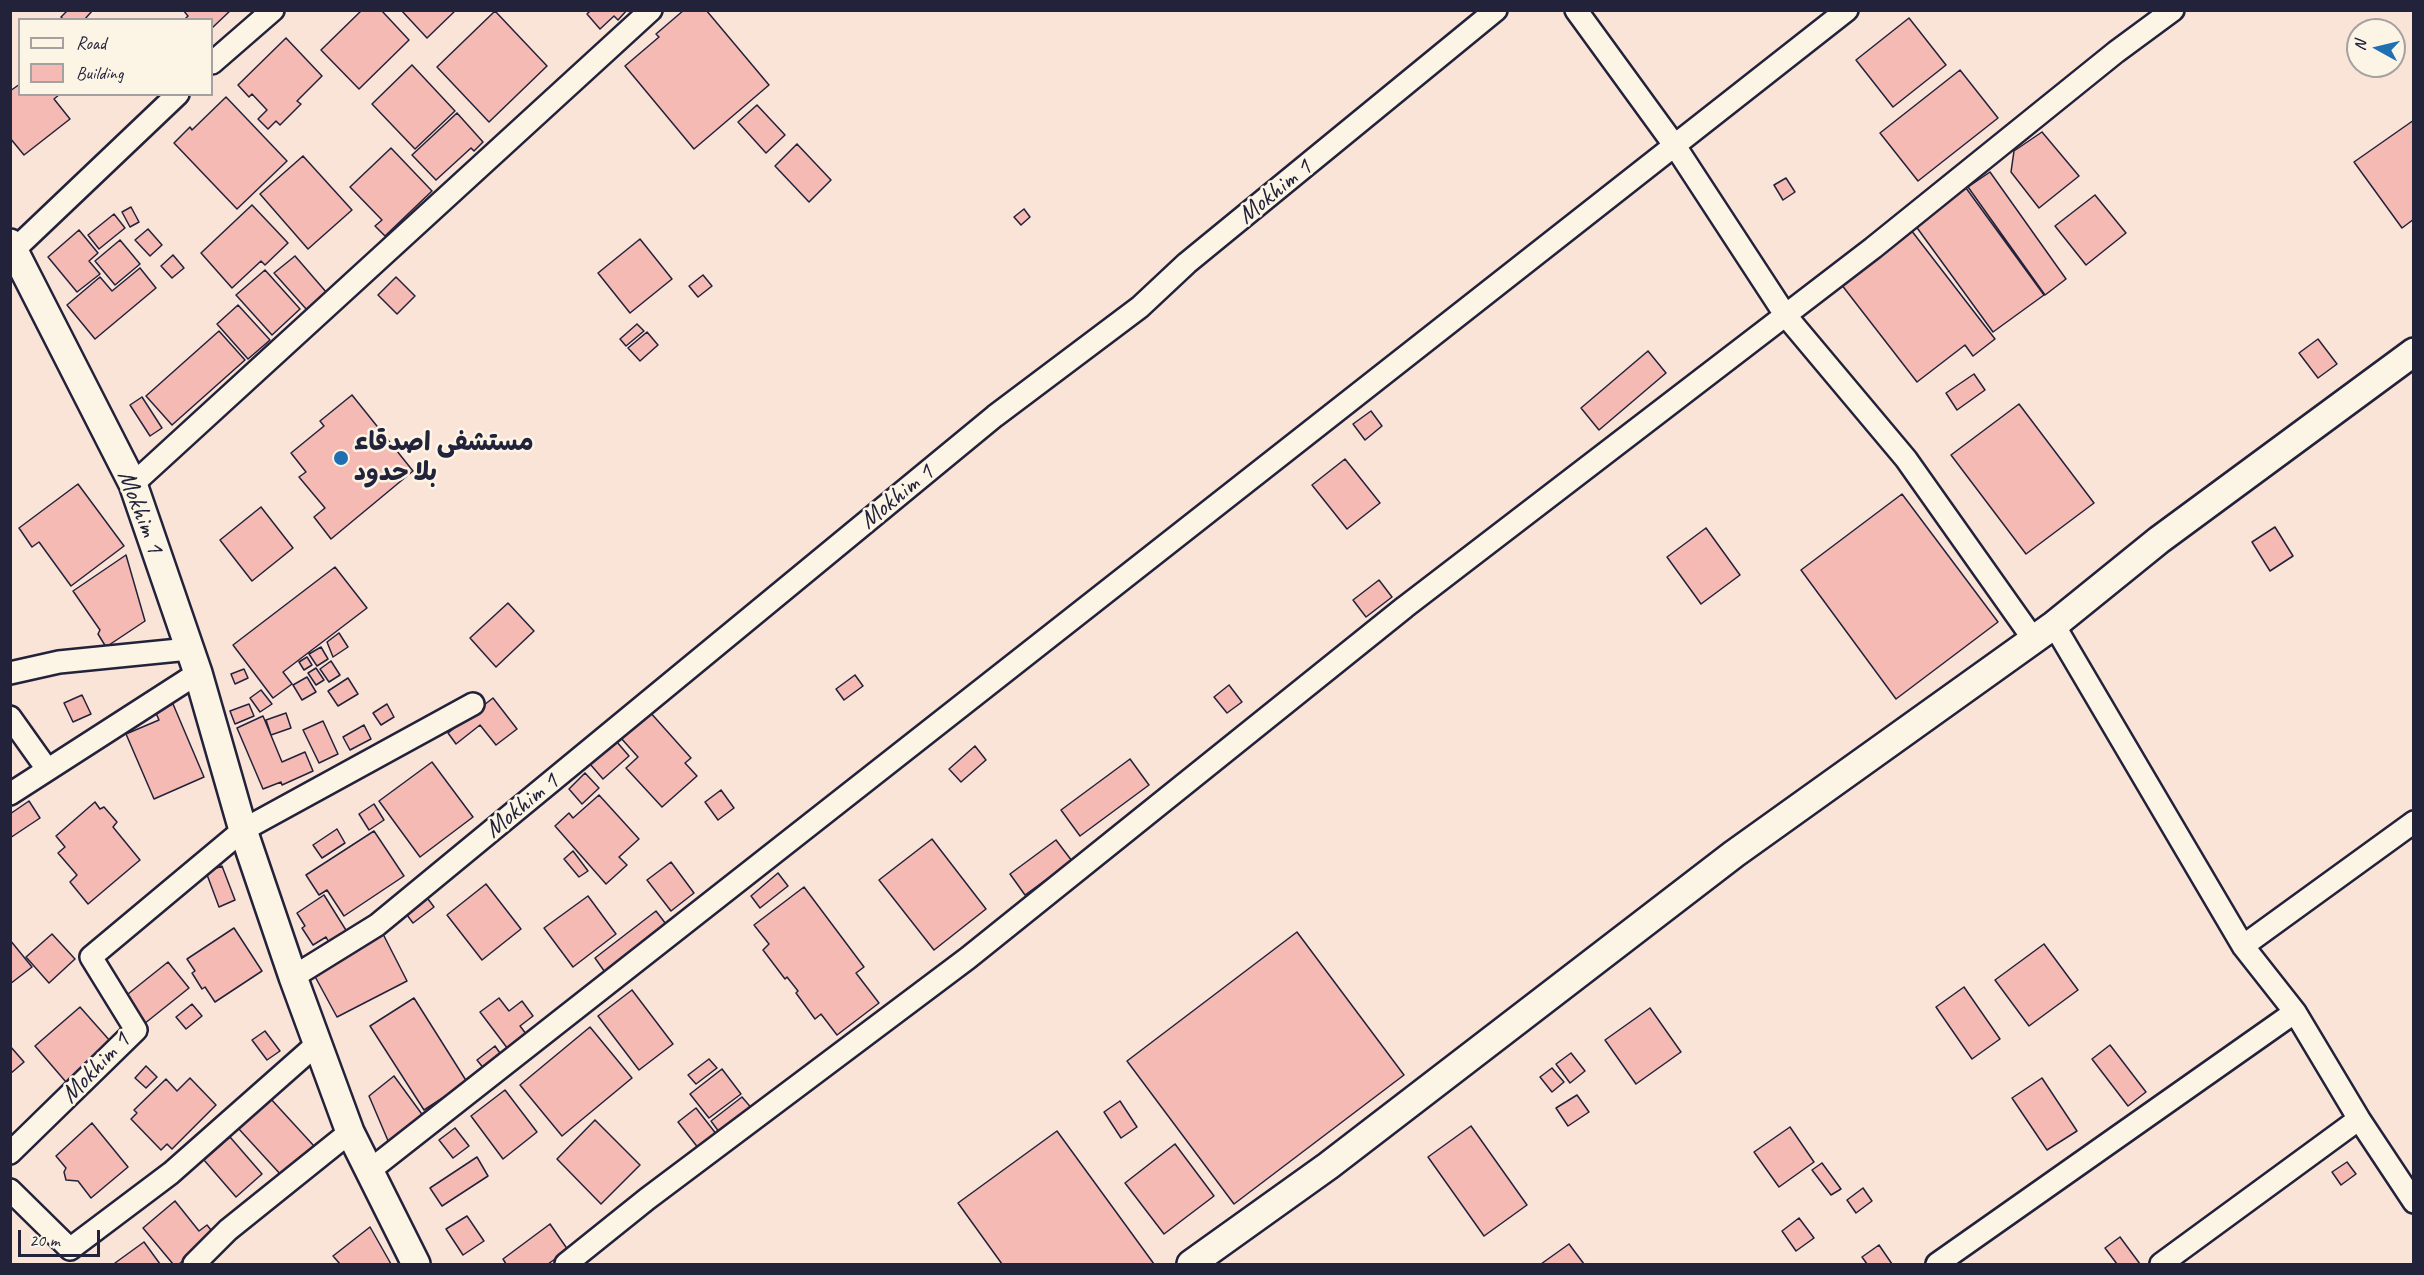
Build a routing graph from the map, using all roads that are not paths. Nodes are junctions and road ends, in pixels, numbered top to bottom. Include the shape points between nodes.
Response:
1 (273, 10) edge
2 (651, 10) edge
3 (1496, 10) edge
4 (1576, 10) edge
5 (1847, 10) edge
6 (2173, 10) edge
7 (213, 62) edge
8 (176, 96) edge
9 (1675, 146) junction
10 (13, 246) edge
11 (1786, 316) junction
12 (2414, 352) edge
13 (133, 484) junction
14 (2044, 633) junction
15 (193, 661) junction
16 (10, 674) edge
17 (473, 704) dead end
18 (10, 717) edge
19 (47, 769) junction
20 (10, 794) edge
21 (2414, 822) edge
22 (243, 830) junction
23 (2243, 946) junction
24 (293, 977) junction
25 (2295, 1012) junction
26 (317, 1044) junction
27 (2359, 1119) junction
28 (350, 1132) junction
29 (10, 1153) edge
30 (369, 1171) junction
31 (2405, 1171) edge
32 (10, 1190) edge
33 (2414, 1202) edge
34 (194, 1264) edge
35 (416, 1264) edge
36 (566, 1264) edge
37 (1191, 1264) edge
38 (1937, 1264) edge
39 (2161, 1264) edge

1 - 7 street
2 - 13 street
3 - 24 street, Mokhim 1 via 1186,263 1140,308 996,416 377,925
4 - 9 street
5 - 9 street
6 - 11 street
8 - 10 street
9 - 11 street
9 - 30 street
10 - 13 street, Mokhim 1
11 - 14 street
11 - 36 street via 1405,607 968,958
12 - 14 street via 2158,540
13 - 15 street, Mokhim 1
14 - 23 street
14 - 37 street via 1734,854 1328,1166
15 - 16 street via 59,662
15 - 19 street
15 - 22 street, Mokhim 1
17 - 22 street, Mokhim 1
18 - 19 street
19 - 20 street
21 - 23 street
22 - 24 street, Mokhim 1
22 - 29 street, Mokhim 1 via 91,957 136,1030
23 - 25 street
24 - 26 street, Mokhim 1
25 - 27 street
25 - 38 street
26 - 28 street, Mokhim 1
26 - 32 street via 171,1173 70,1249
27 - 31 street
27 - 39 street
28 - 30 street, Mokhim 1
28 - 34 street via 228,1230
30 - 35 street, Mokhim 1
31 - 33 street

